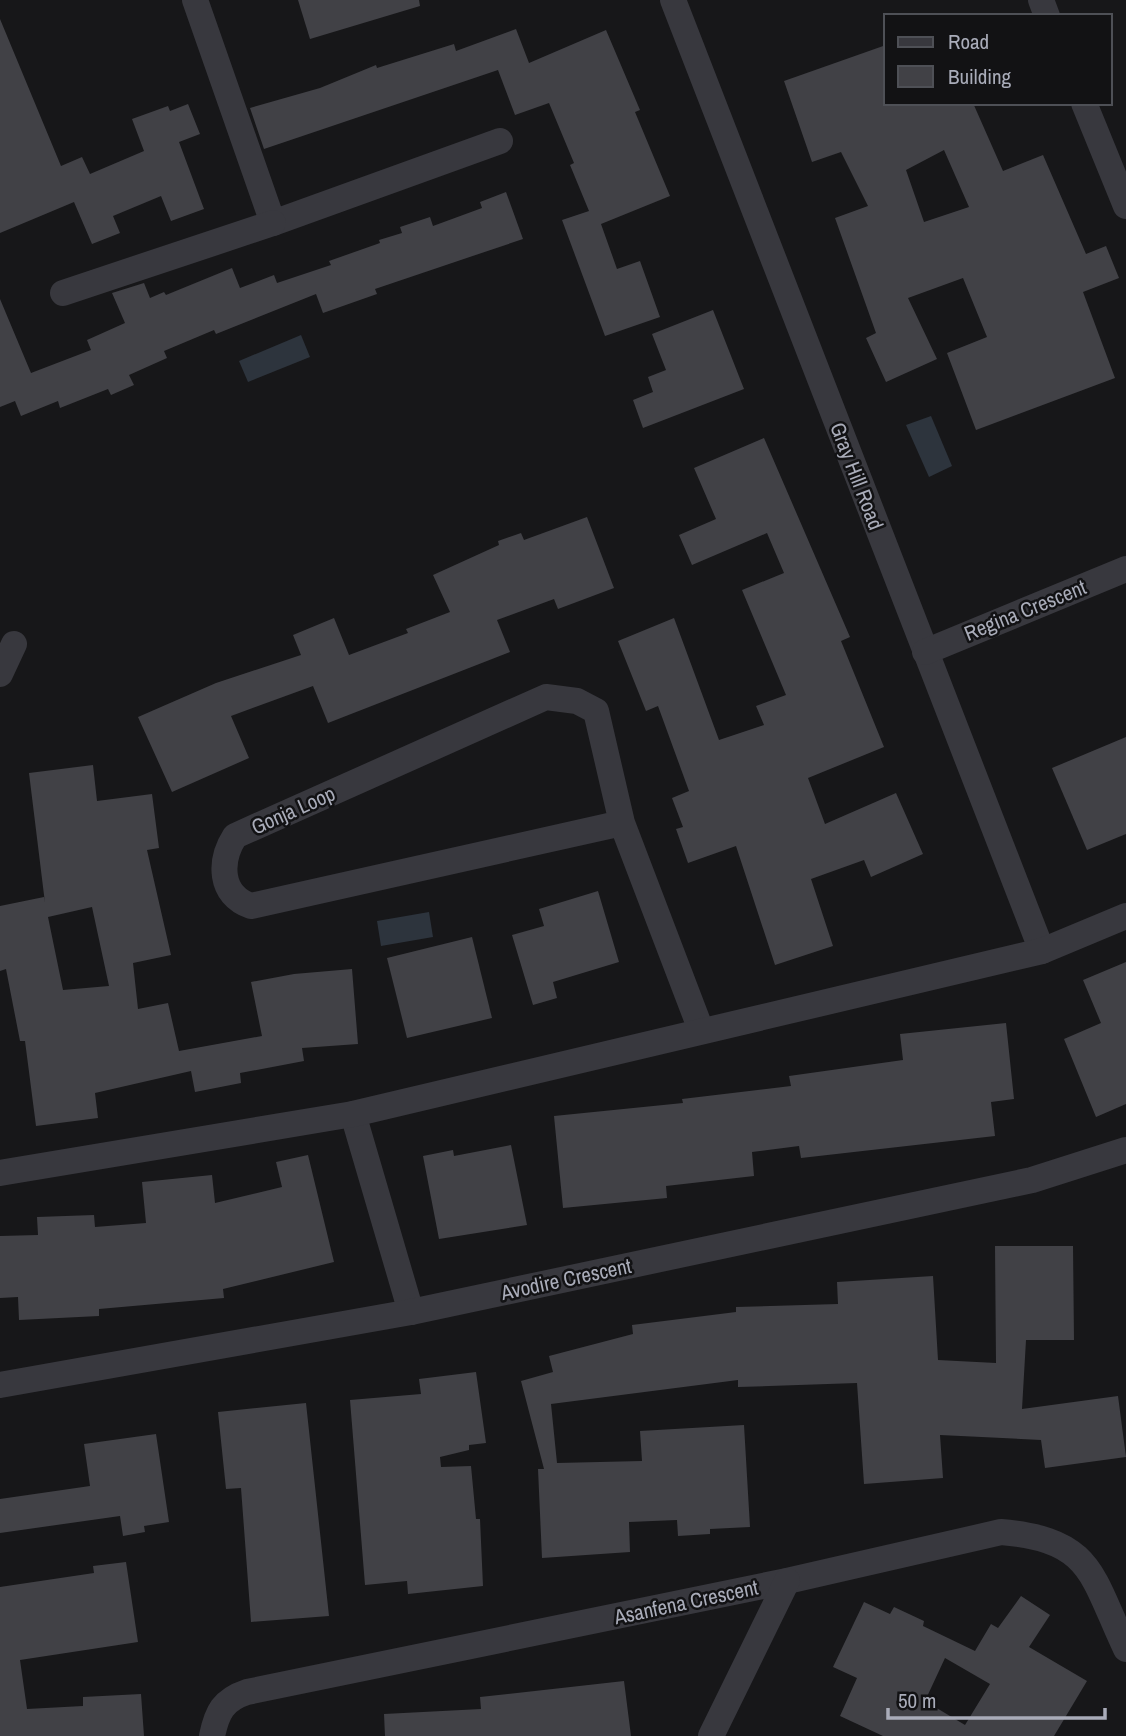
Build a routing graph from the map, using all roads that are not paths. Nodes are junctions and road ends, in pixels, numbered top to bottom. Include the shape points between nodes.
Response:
1 (195, 0) edge
2 (673, 0) edge
3 (1085, 105) edge
4 (500, 141) dead end
5 (1126, 206) edge
6 (273, 223) junction
7 (63, 293) dead end
8 (1126, 569) edge
9 (13, 644) dead end
10 (925, 652) junction
11 (0, 674) edge
12 (622, 823) junction
13 (1126, 916) edge
14 (1042, 951) junction
15 (701, 1030) junction
16 (353, 1114) junction
17 (1126, 1150) edge
18 (0, 1173) edge
19 (411, 1312) junction
20 (0, 1385) edge
21 (788, 1581) junction
22 (1126, 1649) edge
23 (212, 1736) edge
24 (711, 1736) edge

1 - 6 street
2 - 10 street, Gray Hill Road
3 - 5 street
4 - 6 street
6 - 7 street
8 - 10 street, Regina Crescent
9 - 11 street
10 - 14 street, Gray Hill Road
12 - 12 street, Gonja Loop via 251,906 229,891 224,873 224,853 235,836 546,697 577,701 596,711
12 - 15 street, Gonja Loop
13 - 14 street
14 - 15 street
15 - 16 street
16 - 18 street
16 - 19 street
17 - 19 street, Avodire Crescent via 1032,1180
19 - 20 street, Avodire Crescent
21 - 22 street, Asanfena Crescent via 1001,1532 1035,1535 1057,1542 1084,1562
21 - 23 street, Asanfena Crescent via 247,1692 230,1698 217,1713
21 - 24 street

